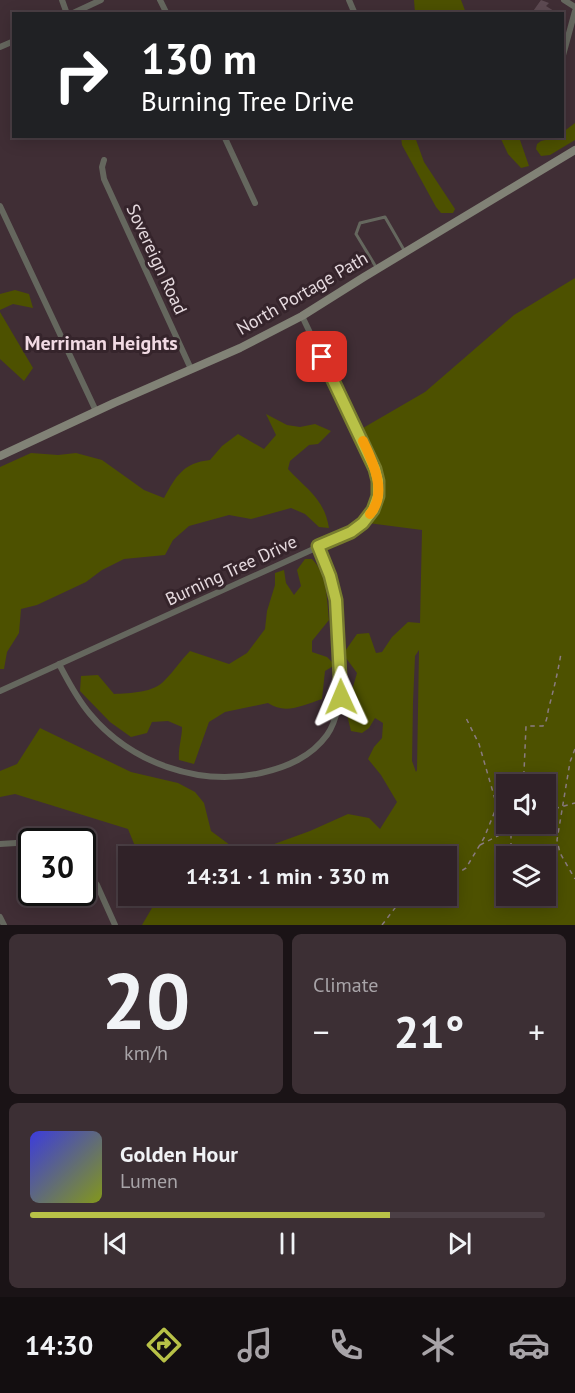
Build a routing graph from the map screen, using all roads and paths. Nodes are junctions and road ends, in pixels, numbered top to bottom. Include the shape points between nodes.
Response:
1 (101, 0) edge
2 (564, 0) edge
3 (575, 9) edge
4 (74, 12) edge
5 (564, 50) edge
6 (225, 138) edge
7 (575, 150) edge
8 (104, 160) dead end
9 (255, 203) dead end
10 (0, 208) edge
11 (406, 252) junction
12 (377, 269) junction
13 (302, 316) junction
14 (191, 369) junction
15 (96, 411) junction
16 (0, 456) edge
17 (318, 546) junction
18 (561, 653) dead end
19 (59, 664) junction
20 (0, 691) edge
21 (465, 716) dead end
22 (575, 749) edge
23 (523, 774) edge
24 (575, 803) edge
25 (564, 805) junction
26 (556, 808) edge
27 (503, 834) edge
28 (18, 842) edge
29 (0, 844) edge
30 (480, 846) junction
31 (457, 874) edge
32 (575, 879) edge
33 (96, 884) edge
34 (396, 906) edge
35 (0, 917) edge
36 (4, 925) edge
37 (115, 925) edge
38 (382, 925) edge

1 - 4 street
2 - 3 street
3 - 5 street
6 - 9 street
7 - 11 main road, North Portage Path
8 - 14 street, Sovereign Road via 104,179
10 - 15 street
11 - 12 main road, North Portage Path
11 - 12 lane via 385,217 360,224 356,234
12 - 13 main road, North Portage Path
13 - 14 main road, North Portage Path
13 - 17 street, Burning Tree Drive via 378,481 378,496 363,523
14 - 15 main road, North Portage Path
15 - 16 main road, North Portage Path
17 - 19 street, Burning Tree Drive
17 - 19 street via 336,600 341,697 327,735 299,760 235,777 197,775 168,768 130,749 102,727 81,703
18 - 23 path via 546,723 526,726
19 - 20 street, Burning Tree Drive
21 - 30 path via 479,744 497,806
22 - 25 path
24 - 25 path
25 - 26 path
25 - 32 path via 557,840
27 - 30 path
28 - 29 street
30 - 31 path via 466,868
33 - 37 street
34 - 38 path
35 - 36 street

